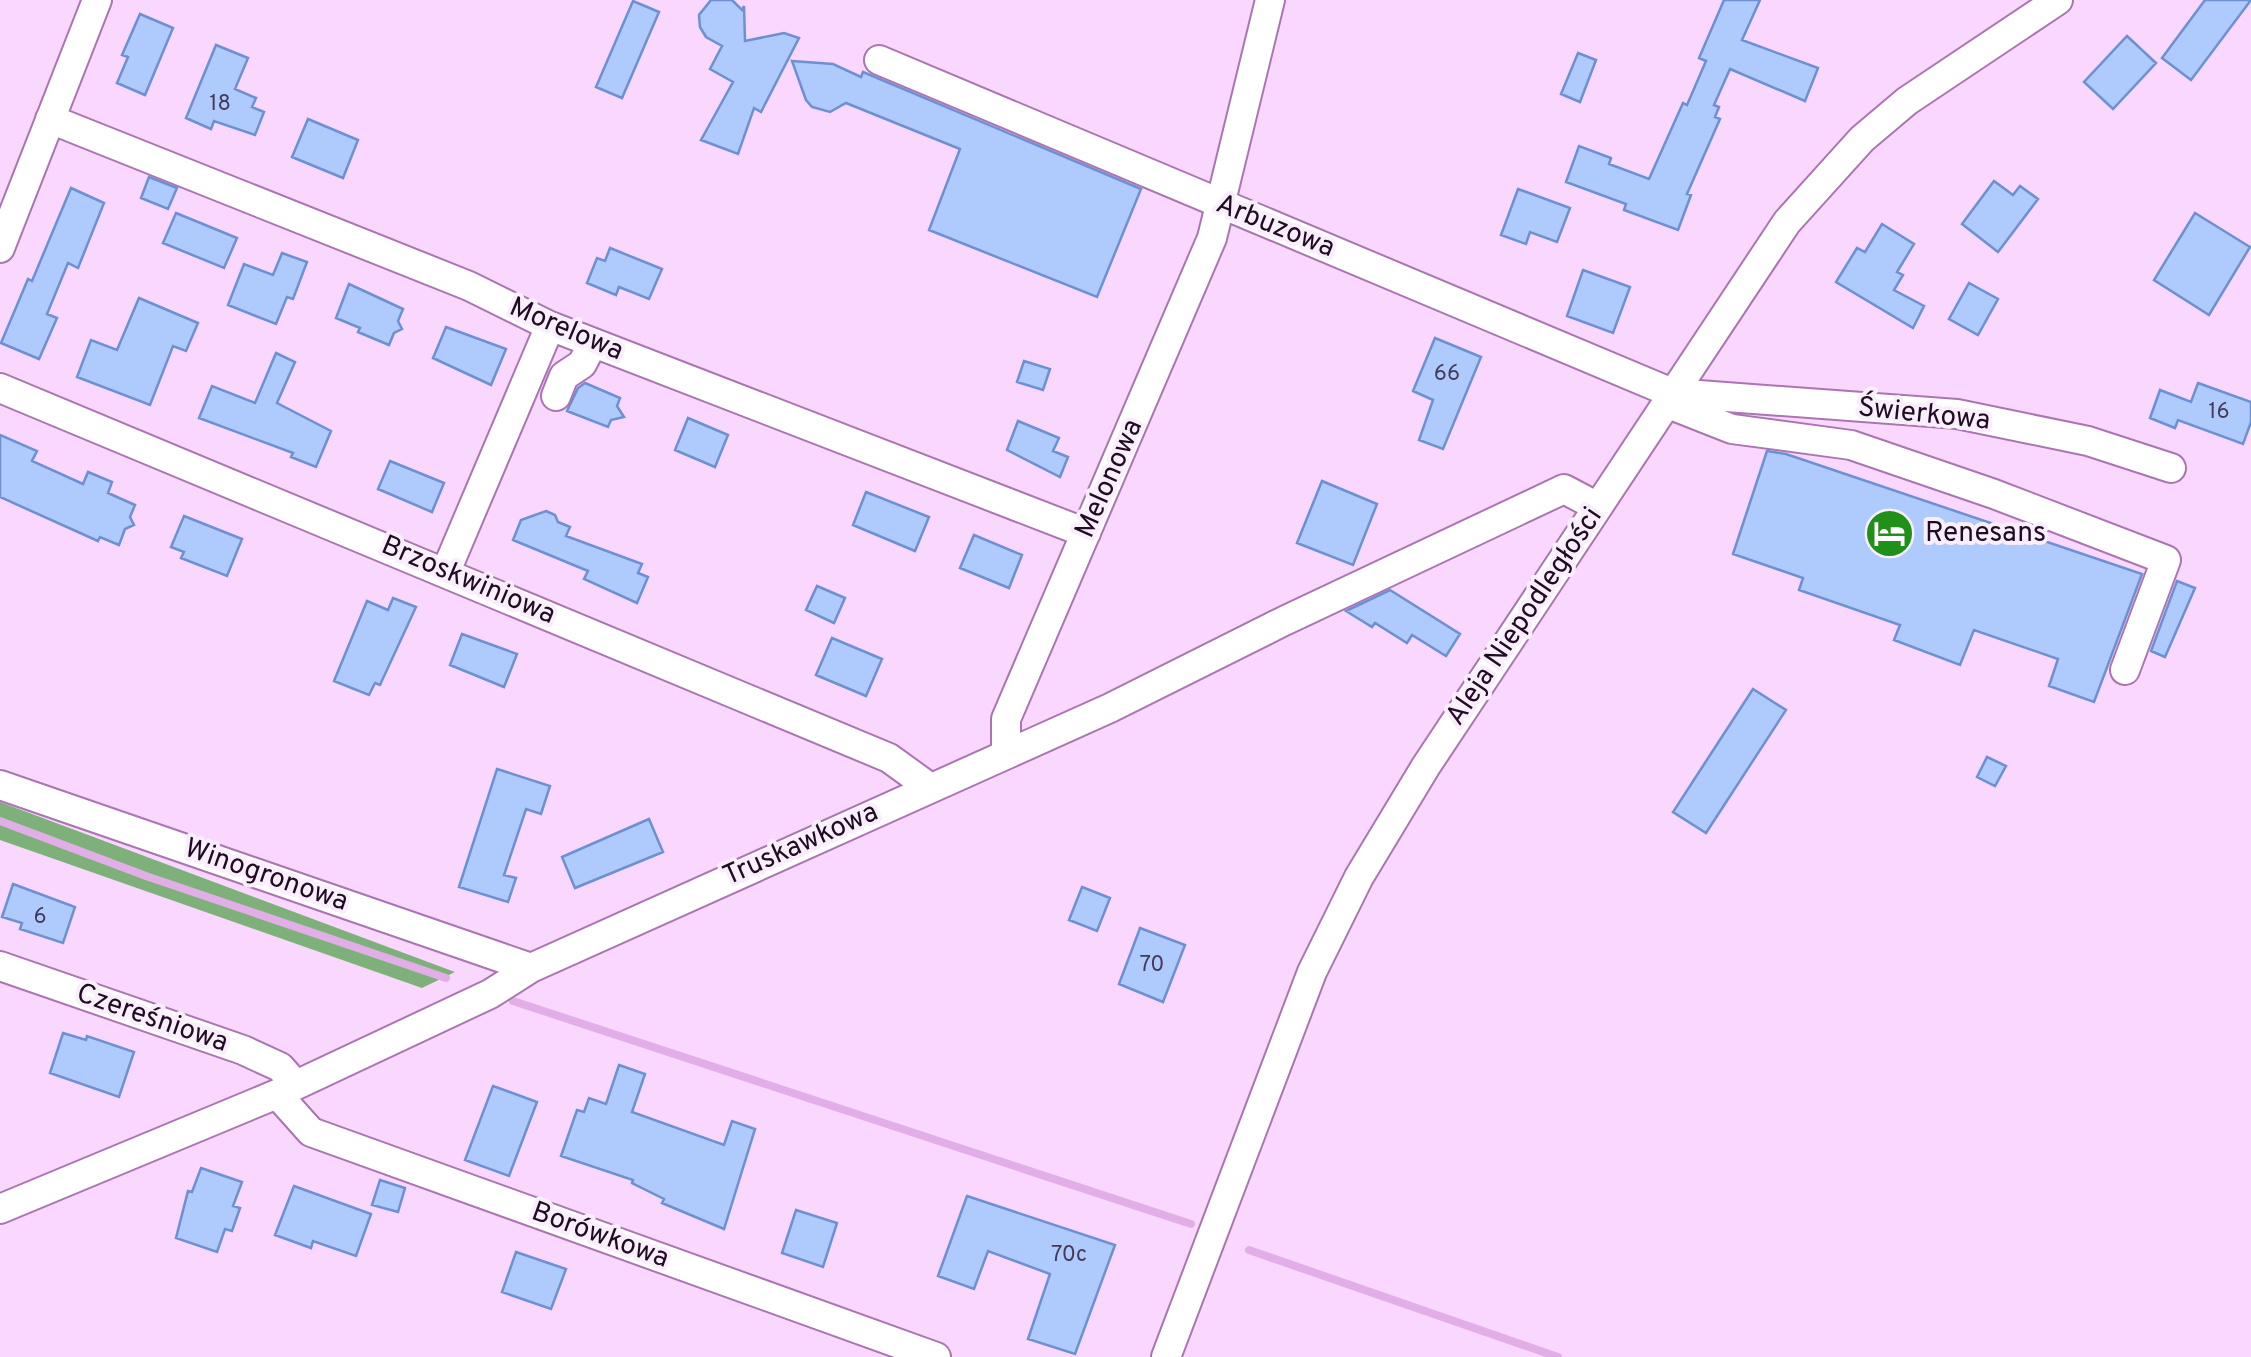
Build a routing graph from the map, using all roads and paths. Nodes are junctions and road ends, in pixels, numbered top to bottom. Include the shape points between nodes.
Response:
1 (97, 0) edge
2 (1270, 0) edge
3 (2058, 0) edge
4 (878, 60) dead end
5 (50, 119) junction
6 (1221, 205) junction
7 (0, 248) edge
8 (550, 326) junction
9 (593, 343) junction
10 (0, 388) edge
11 (556, 396) dead end
12 (1669, 398) junction
13 (2171, 468) dead end
14 (1598, 507) junction
15 (1086, 533) junction
16 (446, 571) junction
17 (2125, 670) dead end
18 (1006, 753) junction
19 (0, 784) edge
20 (928, 787) junction
21 (0, 966) edge
22 (531, 968) junction
23 (286, 1090) junction
24 (0, 1208) edge
25 (936, 1357) edge
26 (1166, 1357) edge

1 - 5 street
2 - 6 street, Melonowa
3 - 12 street, Aleja Niepodległości via 1908,101 1827,174 1787,222
4 - 6 street, Arbuzowa
5 - 7 street
5 - 8 street, Morelowa via 469,286
6 - 12 street, Arbuzowa
6 - 15 street, Melonowa
8 - 9 street, Morelowa
8 - 16 street
9 - 11 street
9 - 15 street, Morelowa
10 - 16 street, Brzoskwiniowa
12 - 13 street, Świerkowa via 1956,414 2088,441
12 - 14 street, Aleja Niepodległości
12 - 17 street, Arbuzowa via 1732,430 1851,445 2166,560
14 - 18 street, Truskawkowa via 1564,489
14 - 26 street, Aleja Niepodległości via 1359,877 1312,972
15 - 18 street, Melonowa via 1006,720
16 - 20 street, Brzoskwiniowa via 890,758
18 - 20 street, Truskawkowa
19 - 22 street, Winogronowa
20 - 22 street, Truskawkowa
21 - 23 street, Czereśniowa via 243,1050 280,1067
22 - 23 street, Truskawkowa
23 - 24 street, Truskawkowa
23 - 25 street, Borówkowa via 311,1132

